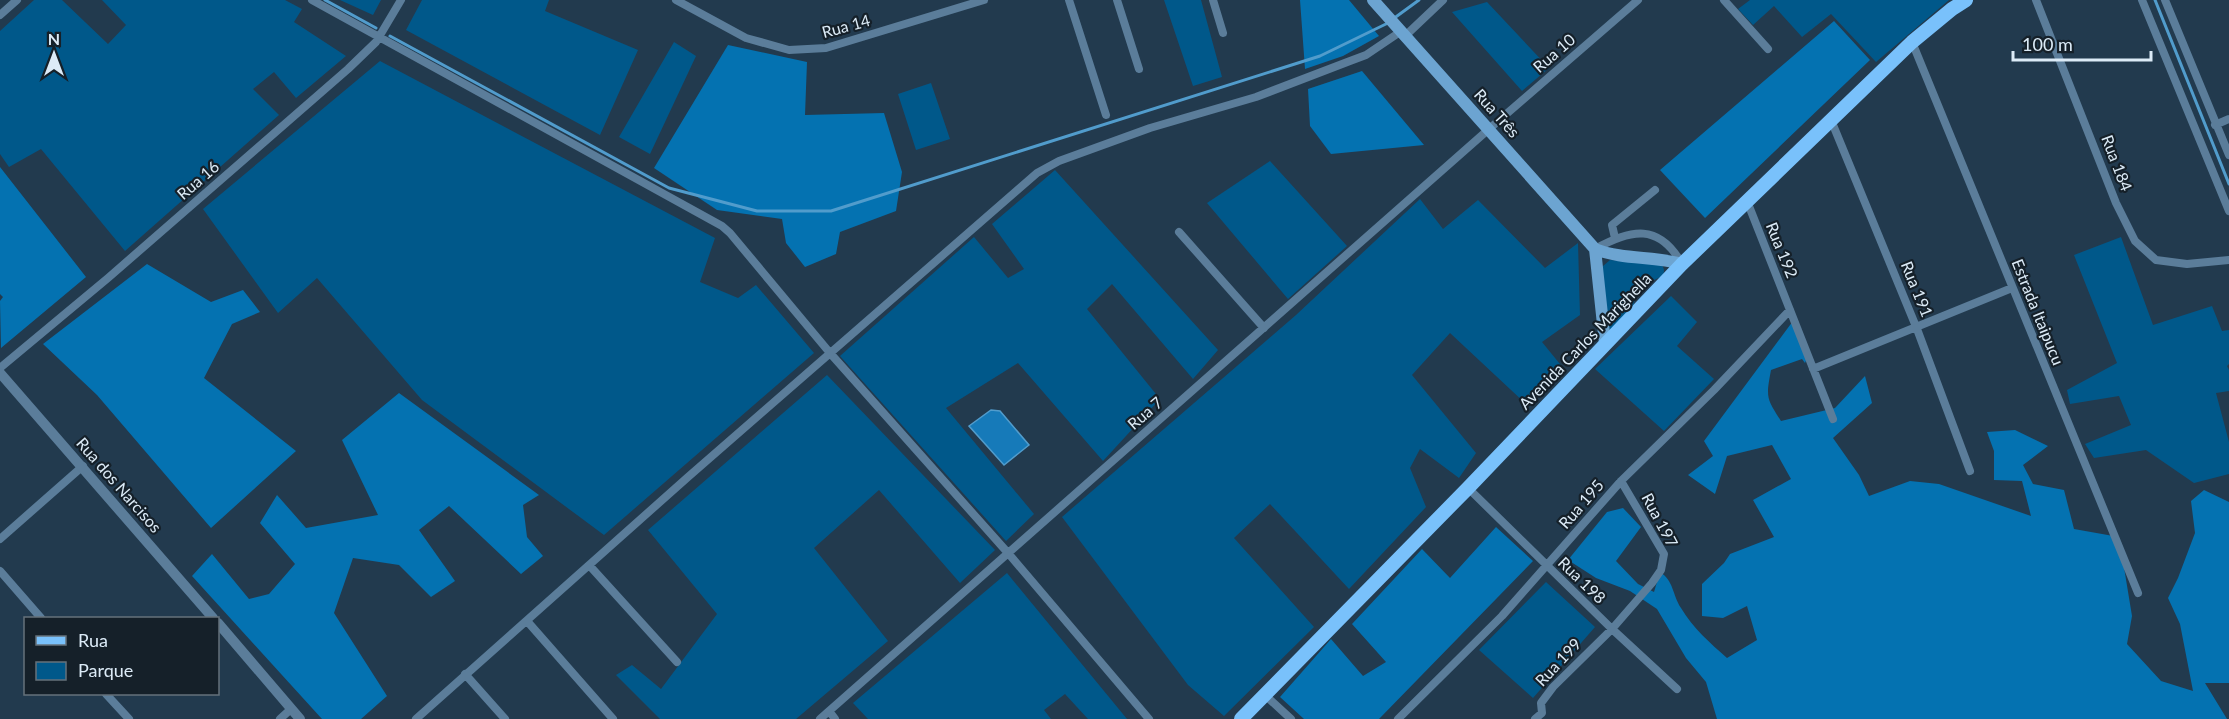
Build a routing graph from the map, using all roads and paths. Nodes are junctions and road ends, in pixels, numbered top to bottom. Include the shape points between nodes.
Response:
1 (17, 0) edge
2 (312, 0) edge
3 (401, 0) edge
4 (676, 0) edge
5 (984, 0) edge
6 (1069, 0) edge
7 (1117, 0) edge
8 (1213, 0) edge
9 (1373, 0) edge
10 (1443, 0) edge
11 (1638, 0) edge
12 (1724, 0) edge
13 (1965, 0) edge
14 (2036, 0) edge
15 (2142, 0) edge
16 (2165, 0) edge
17 (0, 15) edge
18 (1222, 33) dead end
19 (1402, 34) junction
20 (379, 38) junction
21 (1912, 42) junction
22 (1768, 49) dead end
23 (1139, 69) dead end
24 (1106, 115) dead end
25 (2229, 119) edge
26 (1831, 120) junction
27 (2215, 125) junction
28 (1489, 129) junction
29 (2229, 155) edge
30 (1655, 190) dead end
31 (1747, 201) junction
32 (2229, 211) edge
33 (1179, 232) dead end
34 (1615, 238) junction
35 (1595, 249) junction
36 (2229, 260) edge
37 (1682, 264) junction
38 (2012, 288) junction
39 (1790, 310) junction
40 (1264, 328) junction
41 (1917, 329) junction
42 (1605, 343) junction
43 (830, 353) junction
44 (0, 368) edge
45 (1813, 369) junction
46 (0, 373) edge
47 (1833, 419) dead end
48 (83, 466) junction
49 (1970, 471) dead end
50 (1621, 481) junction
51 (1468, 488) junction
52 (0, 538) edge
53 (1008, 553) junction
54 (589, 565) junction
55 (1546, 567) junction
56 (0, 571) edge
57 (2138, 593) dead end
58 (40, 617) edge
59 (212, 617) edge
60 (527, 621) junction
61 (219, 624) edge
62 (1612, 630) junction
63 (677, 662) dead end
64 (465, 674) junction
65 (1677, 689) dead end
66 (108, 695) edge
67 (1265, 695) junction
68 (291, 709) junction
69 (829, 711) junction
70 (129, 719) edge
71 (280, 719) edge
72 (300, 719) edge
73 (416, 719) edge
74 (505, 719) edge
75 (613, 719) edge
76 (820, 719) edge
77 (836, 719) edge
78 (1149, 719) edge
79 (1241, 719) edge
80 (1291, 719) edge
81 (1398, 719) edge
82 (1535, 719) edge

1 - 17 street
2 - 20 street
3 - 20 street, Rua 16
4 - 5 street, Rua 14 via 746,38 789,50 826,48
6 - 24 street
7 - 23 street
8 - 18 street
9 - 19 main road, Rua Três
10 - 19 street
11 - 28 street, Rua 10
12 - 22 street
13 - 21 main road, Avenida Carlos Marighella
14 - 36 street, Rua 184 via 2116,203 2135,241 2156,260 2187,264
15 - 32 street
16 - 27 street
19 - 28 main road, Rua Três
19 - 43 street via 1366,55 1256,97 1150,128 1046,167
20 - 43 street via 722,226
20 - 44 street, Rua 16 via 108,278
21 - 26 main road, Avenida Carlos Marighella
21 - 38 street, Estrada Itaipucu
25 - 27 street
26 - 31 main road, Avenida Carlos Marighella
26 - 41 street, Rua 191
27 - 29 street
28 - 35 main road, Rua Três
28 - 40 street, Rua 7
30 - 34 street via 1612,225
31 - 37 main road, Avenida Carlos Marighella
31 - 39 street, Rua 192
33 - 40 street
34 - 35 street
34 - 37 street via 1632,234 1653,236 1670,246
35 - 37 main road
35 - 42 main road
37 - 42 main road, Avenida Carlos Marighella
38 - 41 street
38 - 57 street, Estrada Itaipucu
39 - 45 street
39 - 50 street, Rua 195
40 - 53 street, Rua 7
41 - 45 street
41 - 49 street, Rua 191
42 - 51 main road, Avenida Carlos Marighella
43 - 53 street
43 - 54 street
45 - 47 street
46 - 48 street, Rua dos Narcisos
48 - 52 street
48 - 59 street, Rua dos Narcisos
50 - 55 street, Rua 195
50 - 62 street, Rua 197 via 1655,535 1664,561 1652,583
51 - 55 street, Rua 198
51 - 67 main road, Avenida Carlos Marighella
53 - 69 street, Rua 7
53 - 78 street
54 - 60 street
54 - 63 street
55 - 62 street, Rua 198
55 - 81 street, Rua 195
56 - 58 street
60 - 64 street
60 - 75 street
61 - 68 street
62 - 65 street, Rua 198
62 - 82 street, Rua 199 via 1553,687 1541,703 1542,713
64 - 73 street
64 - 74 street
66 - 70 street
67 - 79 main road, Avenida Carlos Marighella
67 - 80 street
68 - 71 street
68 - 72 street
69 - 76 street, Rua 7
69 - 77 street

